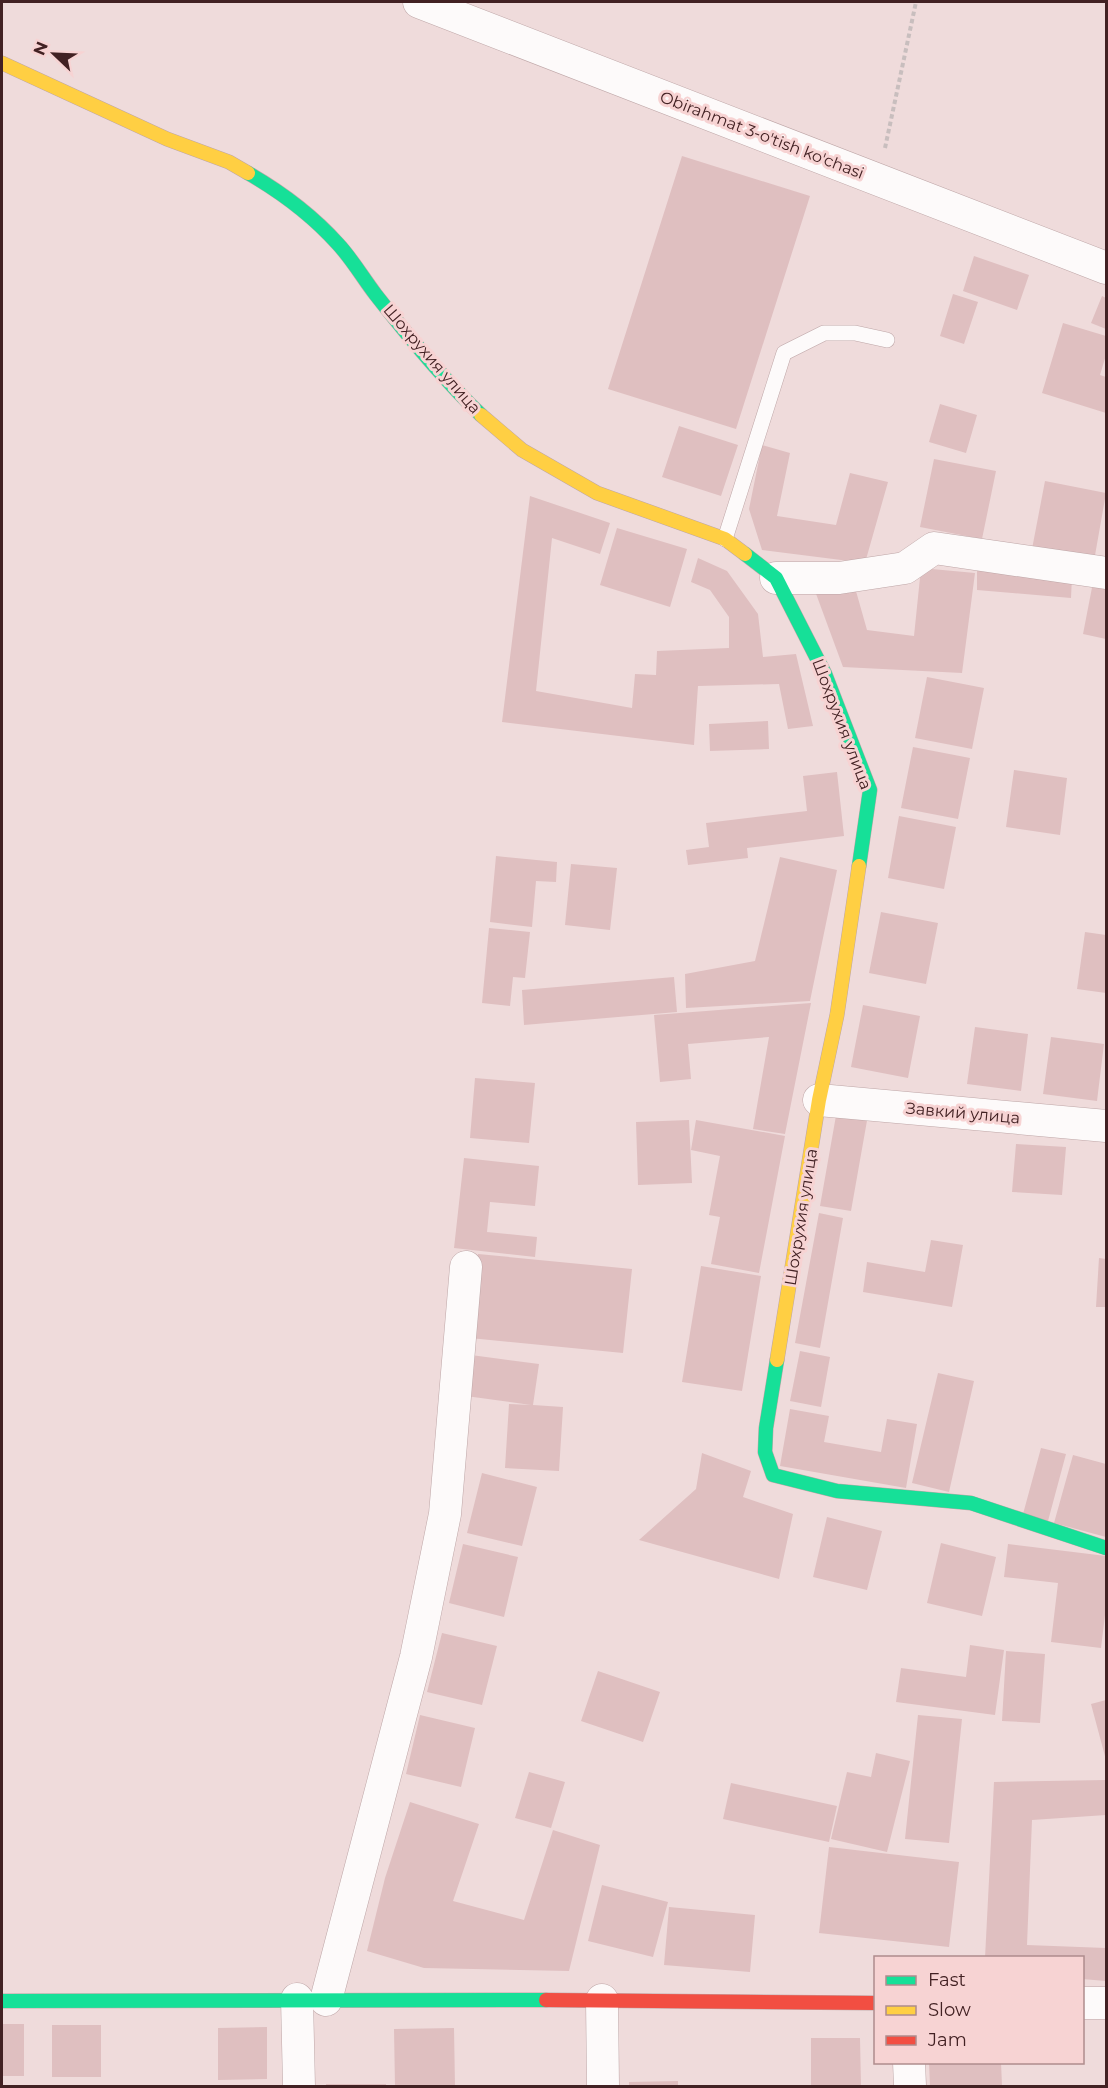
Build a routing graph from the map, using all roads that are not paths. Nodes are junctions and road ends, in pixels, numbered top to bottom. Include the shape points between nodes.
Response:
1 (418, 2) edge
2 (2, 63) edge
3 (1107, 268) edge
4 (887, 340) dead end
5 (725, 539) junction
6 (1107, 573) edge
7 (776, 578) junction
8 (819, 1100) junction
9 (1107, 1126) edge
10 (466, 1267) dead end
11 (1107, 1548) edge
12 (311, 2000) junction
13 (602, 2000) junction
14 (2, 2001) edge
15 (874, 2003) edge
16 (1107, 2003) edge
17 (1084, 2004) edge
18 (909, 2064) edge
19 (299, 2086) edge
20 (603, 2086) edge
21 (910, 2086) edge

1 - 3 street, Obirahmat 3-o'tish ko'chasi
2 - 5 street, Шохрухия улица via 167,139 229,162 270,186 338,244 461,396 522,450 597,493
4 - 5 lane via 855,333 824,333 784,353
5 - 7 street, Шохрухия улица
6 - 7 street via 934,548 905,568 839,578
7 - 8 street, Шохрухия улица via 825,674 870,790 837,1015
8 - 9 street, Завкий улица
8 - 11 street, Шохрухия улица via 766,1428 765,1452 773,1475 837,1491 971,1503
10 - 12 street via 445,1514 416,1657
12 - 13 street
12 - 14 street
12 - 19 street
13 - 15 street
13 - 20 street
16 - 17 street
18 - 21 street

